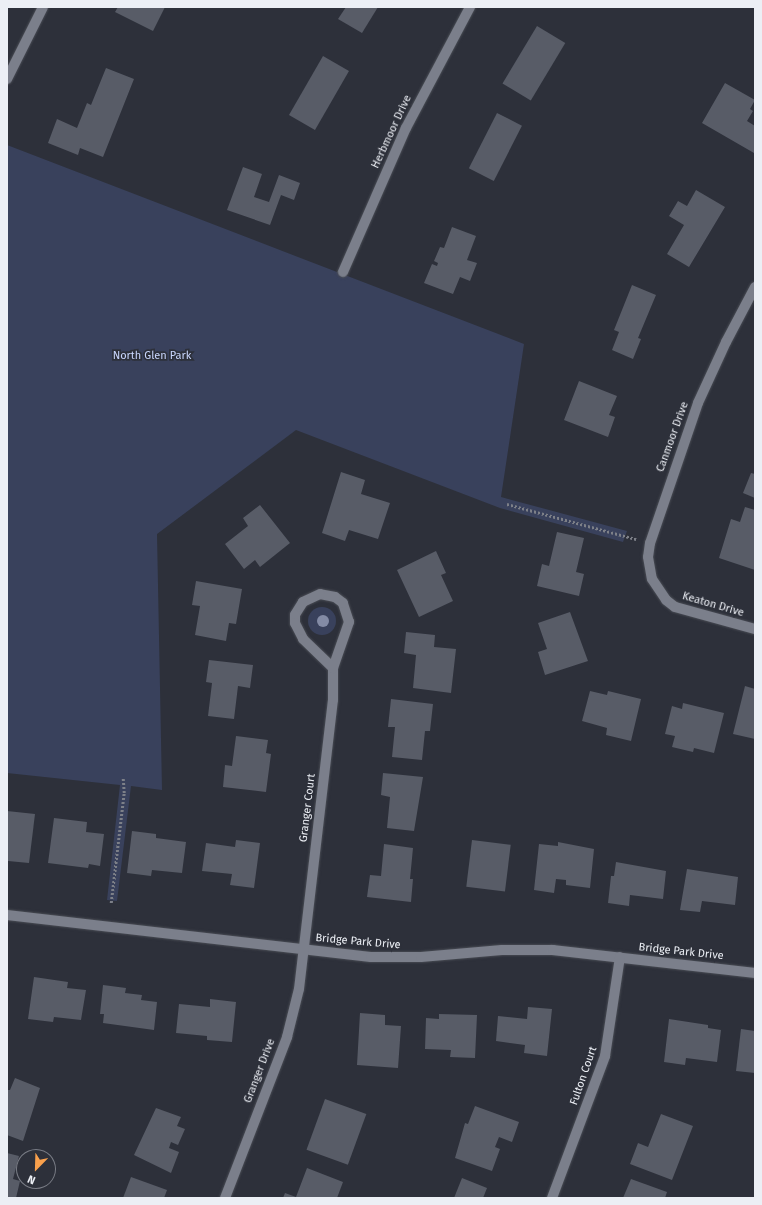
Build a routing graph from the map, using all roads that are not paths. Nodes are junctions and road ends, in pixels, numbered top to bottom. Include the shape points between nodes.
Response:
1 (43, 7) edge
2 (470, 7) edge
3 (7, 79) edge
4 (343, 272) dead end
5 (755, 287) edge
6 (666, 600) joint
7 (755, 629) edge
8 (333, 668) junction
9 (7, 916) edge
10 (304, 949) junction
11 (620, 957) junction
12 (755, 972) edge
13 (225, 1198) edge
14 (552, 1198) edge

1 - 3 street
2 - 4 street, Herbmoor Drive via 406,128
5 - 6 street, Canmoor Drive via 698,403 650,543 648,557 652,579
6 - 7 street, Keaton Drive via 686,612
8 - 8 street, Granger Court via 347,631 348,616 343,603 335,597 320,594 303,602 295,615 295,623 302,639
8 - 10 street, Granger Court via 333,700
9 - 10 street, Bridge Park Drive
10 - 11 street, Bridge Park Drive via 397,958 529,949
10 - 13 street, Granger Drive via 299,989 286,1037
11 - 12 street, Bridge Park Drive
11 - 14 street, Fulton Court via 605,1056

